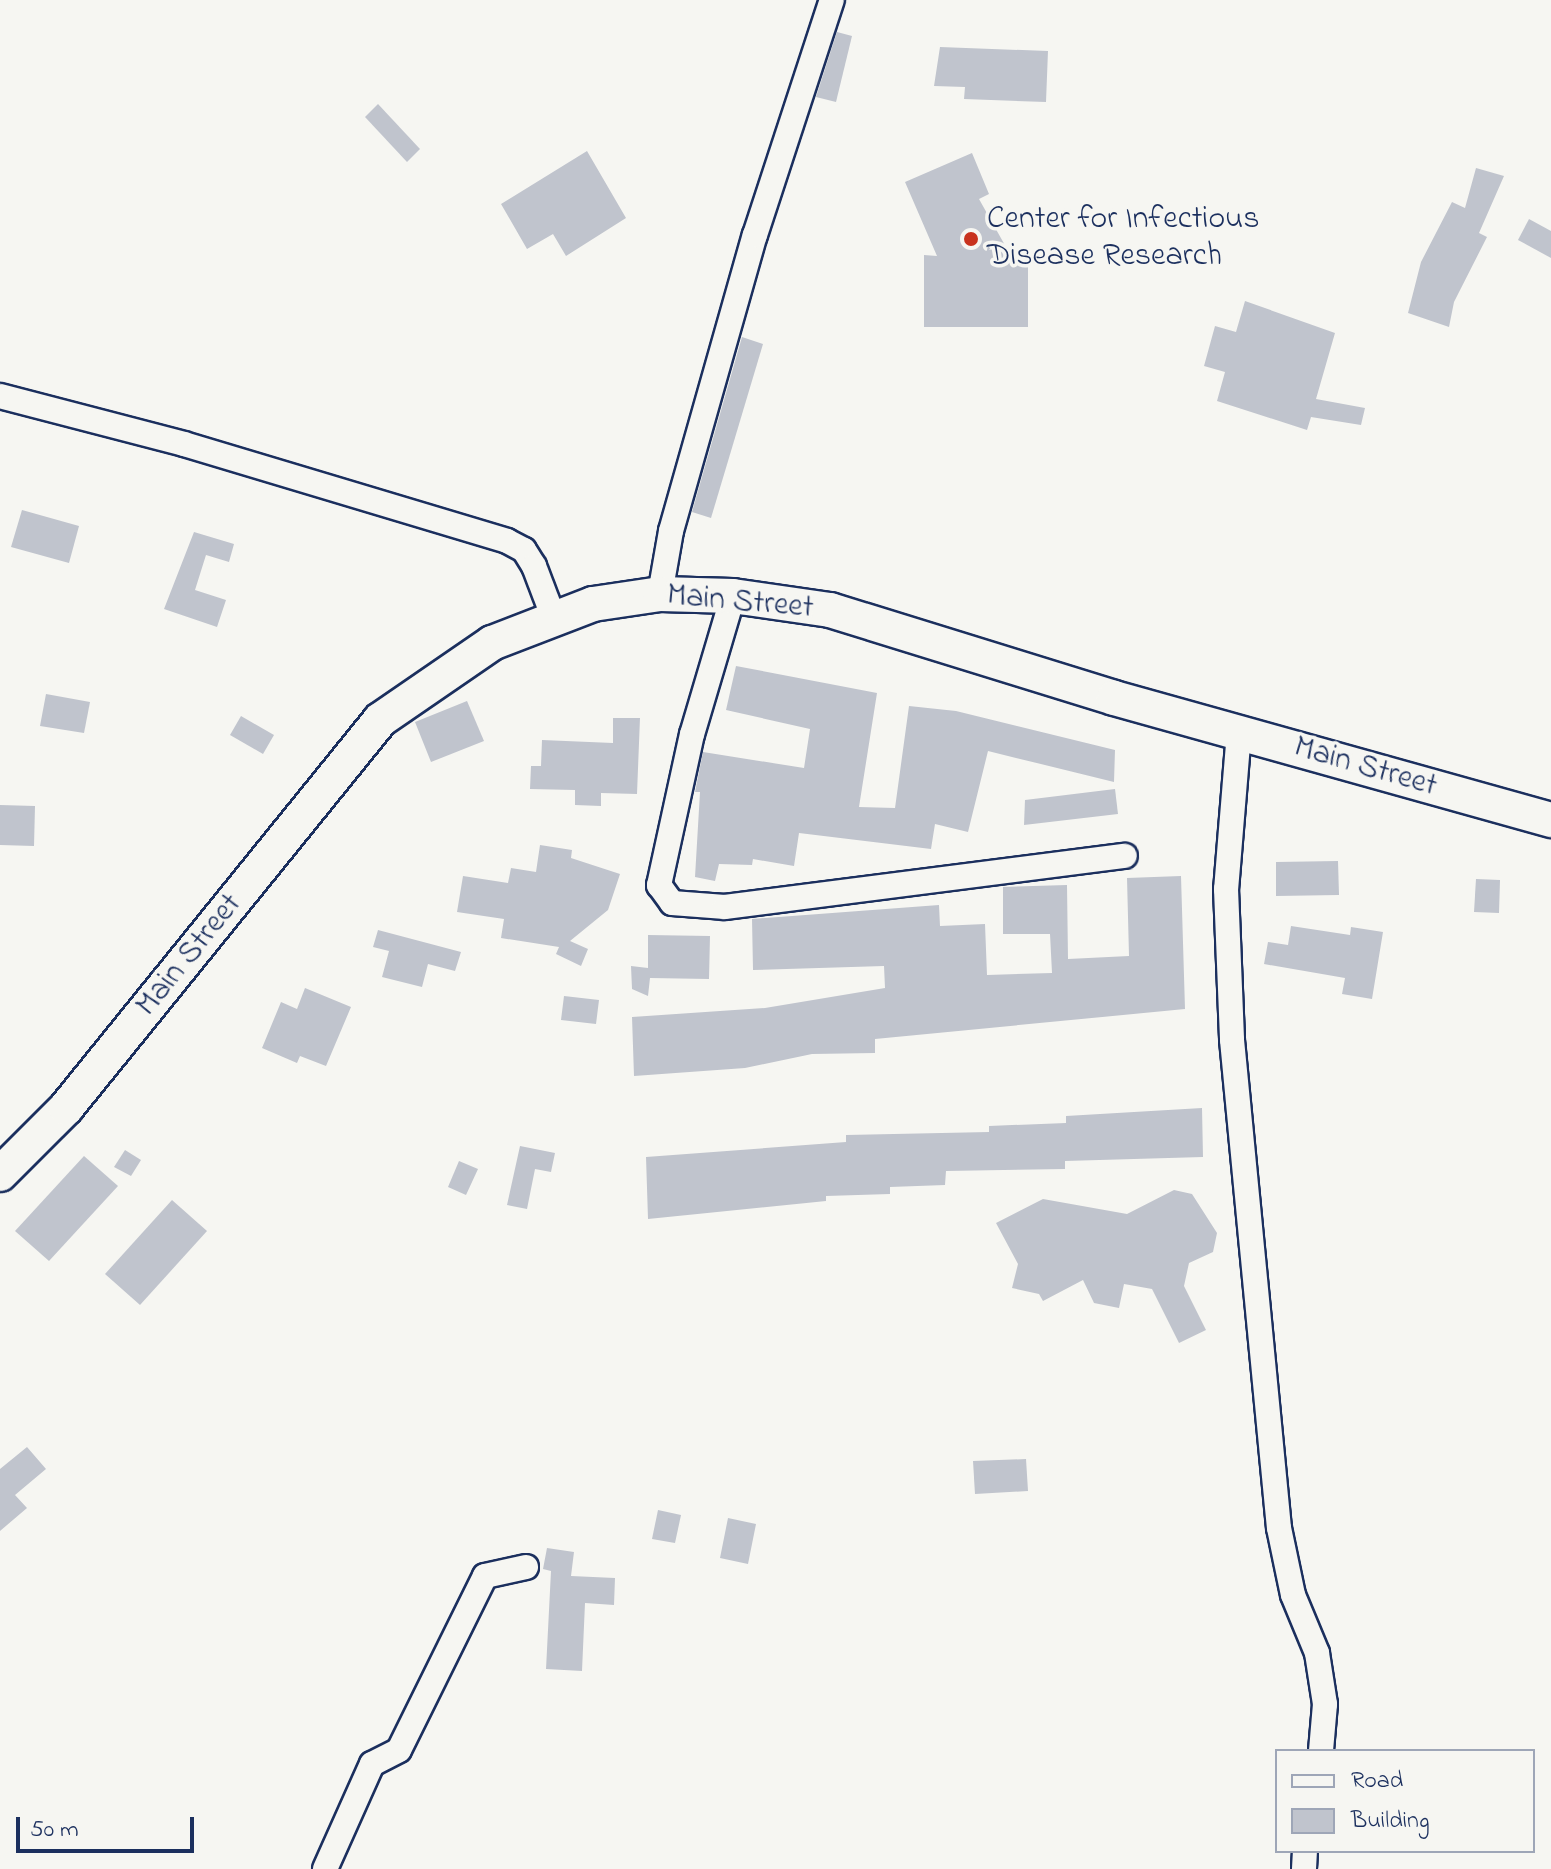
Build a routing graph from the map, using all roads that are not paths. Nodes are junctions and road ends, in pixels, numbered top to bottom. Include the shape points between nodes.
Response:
1 (832, 0) edge
2 (0, 396) edge
3 (660, 594) junction
4 (733, 596) junction
5 (553, 616) junction
6 (1239, 732) junction
7 (1551, 820) edge
8 (1125, 856) dead end
9 (0, 1174) edge
10 (526, 1567) dead end
11 (1321, 1749) edge
12 (325, 1869) edge

1 - 3 street via 755,235 671,531
2 - 5 street via 184,444 507,541 524,550 534,566
3 - 4 main road, Main Street
3 - 5 main road, Main Street
4 - 6 main road, Main Street via 830,610
4 - 8 street via 692,734 659,885 672,903 725,907
5 - 9 main road, Main Street via 492,643 380,720 66,1108
6 - 7 main road, Main Street
6 - 11 street via 1226,889 1232,1040 1279,1528 1293,1595 1317,1653 1325,1704
10 - 12 street via 485,1576 399,1750 372,1764

